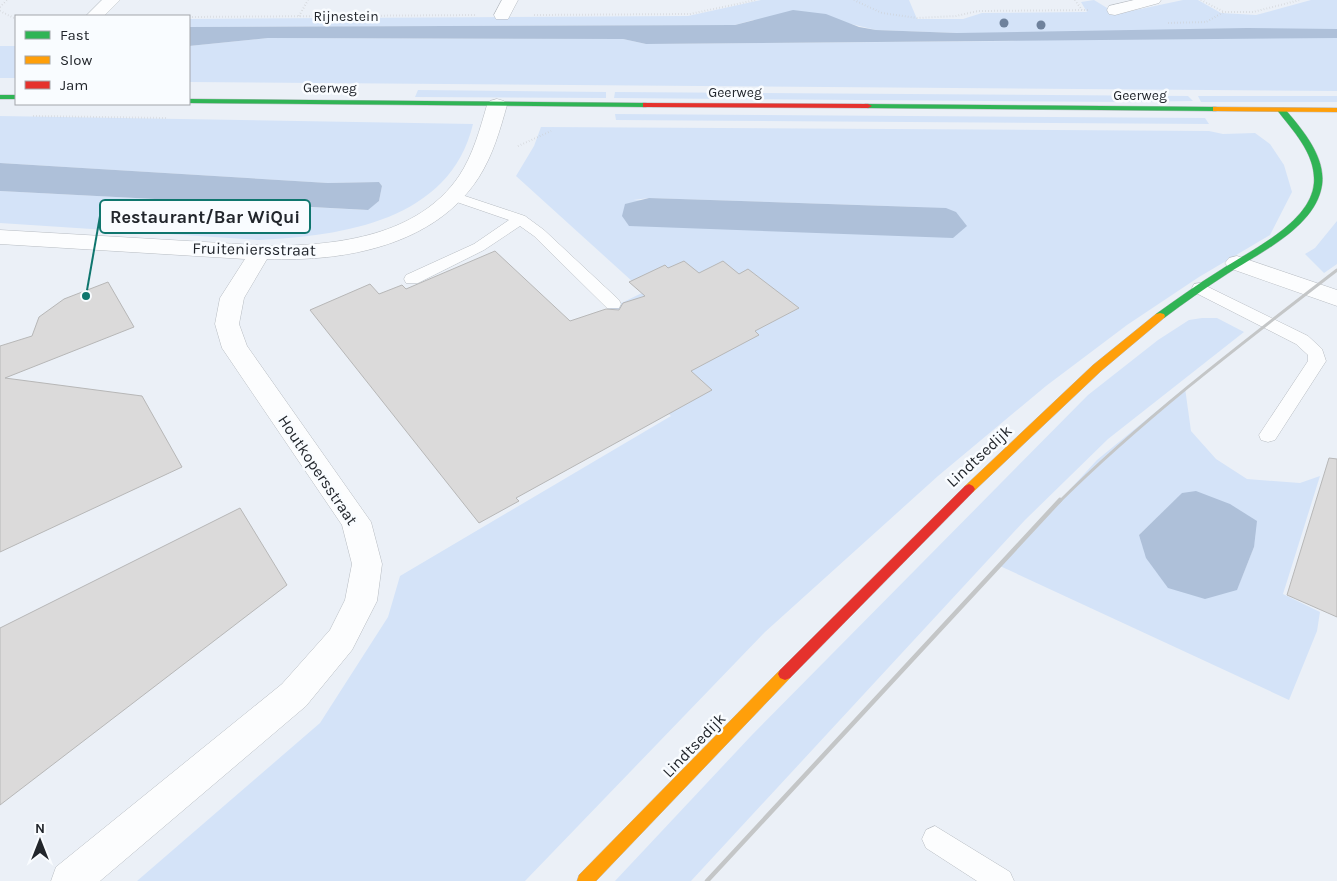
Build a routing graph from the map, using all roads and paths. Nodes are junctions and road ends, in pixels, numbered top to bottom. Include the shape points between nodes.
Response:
1 (7, 0) edge
2 (308, 0) edge
3 (756, 0) edge
4 (854, 0) edge
5 (1075, 0) edge
6 (1153, 0) edge
7 (1201, 0) edge
8 (1300, 0) edge
9 (0, 7) edge
10 (507, 7) edge
11 (1082, 10) junction
12 (1115, 10) joint
13 (0, 11) edge
14 (299, 16) junction
15 (190, 17) edge
16 (15, 18) edge
17 (0, 97) edge
18 (15, 98) edge
19 (190, 101) edge
20 (497, 105) junction
21 (1281, 110) junction
22 (1337, 110) edge
23 (557, 129) dead end
24 (515, 148) dead end
25 (454, 196) junction
26 (520, 219) junction
27 (0, 237) edge
28 (260, 253) junction
29 (1237, 263) junction
30 (412, 279) dead end
31 (1200, 288) junction
32 (1337, 298) edge
33 (614, 304) dead end
34 (1268, 435) dead end
35 (935, 839) dead end
36 (70, 881) edge
37 (585, 881) edge
38 (1002, 881) edge

1 - 9 path
2 - 14 path
3 - 10 path, Rijnestein via 690,14
4 - 11 path via 890,15 963,16 978,11
5 - 11 path
6 - 12 street
7 - 8 path via 1224,12 1253,12
10 - 14 path, Rijnestein
11 - 12 path
13 - 16 path
14 - 15 path, Rijnestein
17 - 18 main road
19 - 20 main road, Geerweg
20 - 21 main road, Geerweg
20 - 25 street, Fruiteniersstraat via 476,166
21 - 22 main road
21 - 29 main road, Lindtsedijk via 1312,156 1318,185 1302,216 1281,237
23 - 24 path
25 - 26 lane
25 - 28 street, Fruiteniersstraat via 435,211 395,233 357,246 316,252
26 - 30 lane via 479,248
26 - 33 lane
27 - 28 street, Fruiteniersstraat
28 - 36 street, Houtkopersstraat via 232,298 227,324 235,348 356,522 367,564 361,601 341,640 294,695
29 - 31 main road, Lindtsedijk
29 - 32 street
31 - 34 lane via 1302,340 1316,353 1317,361
31 - 37 main road, Lindtsedijk via 1100,365 953,502
35 - 38 lane

